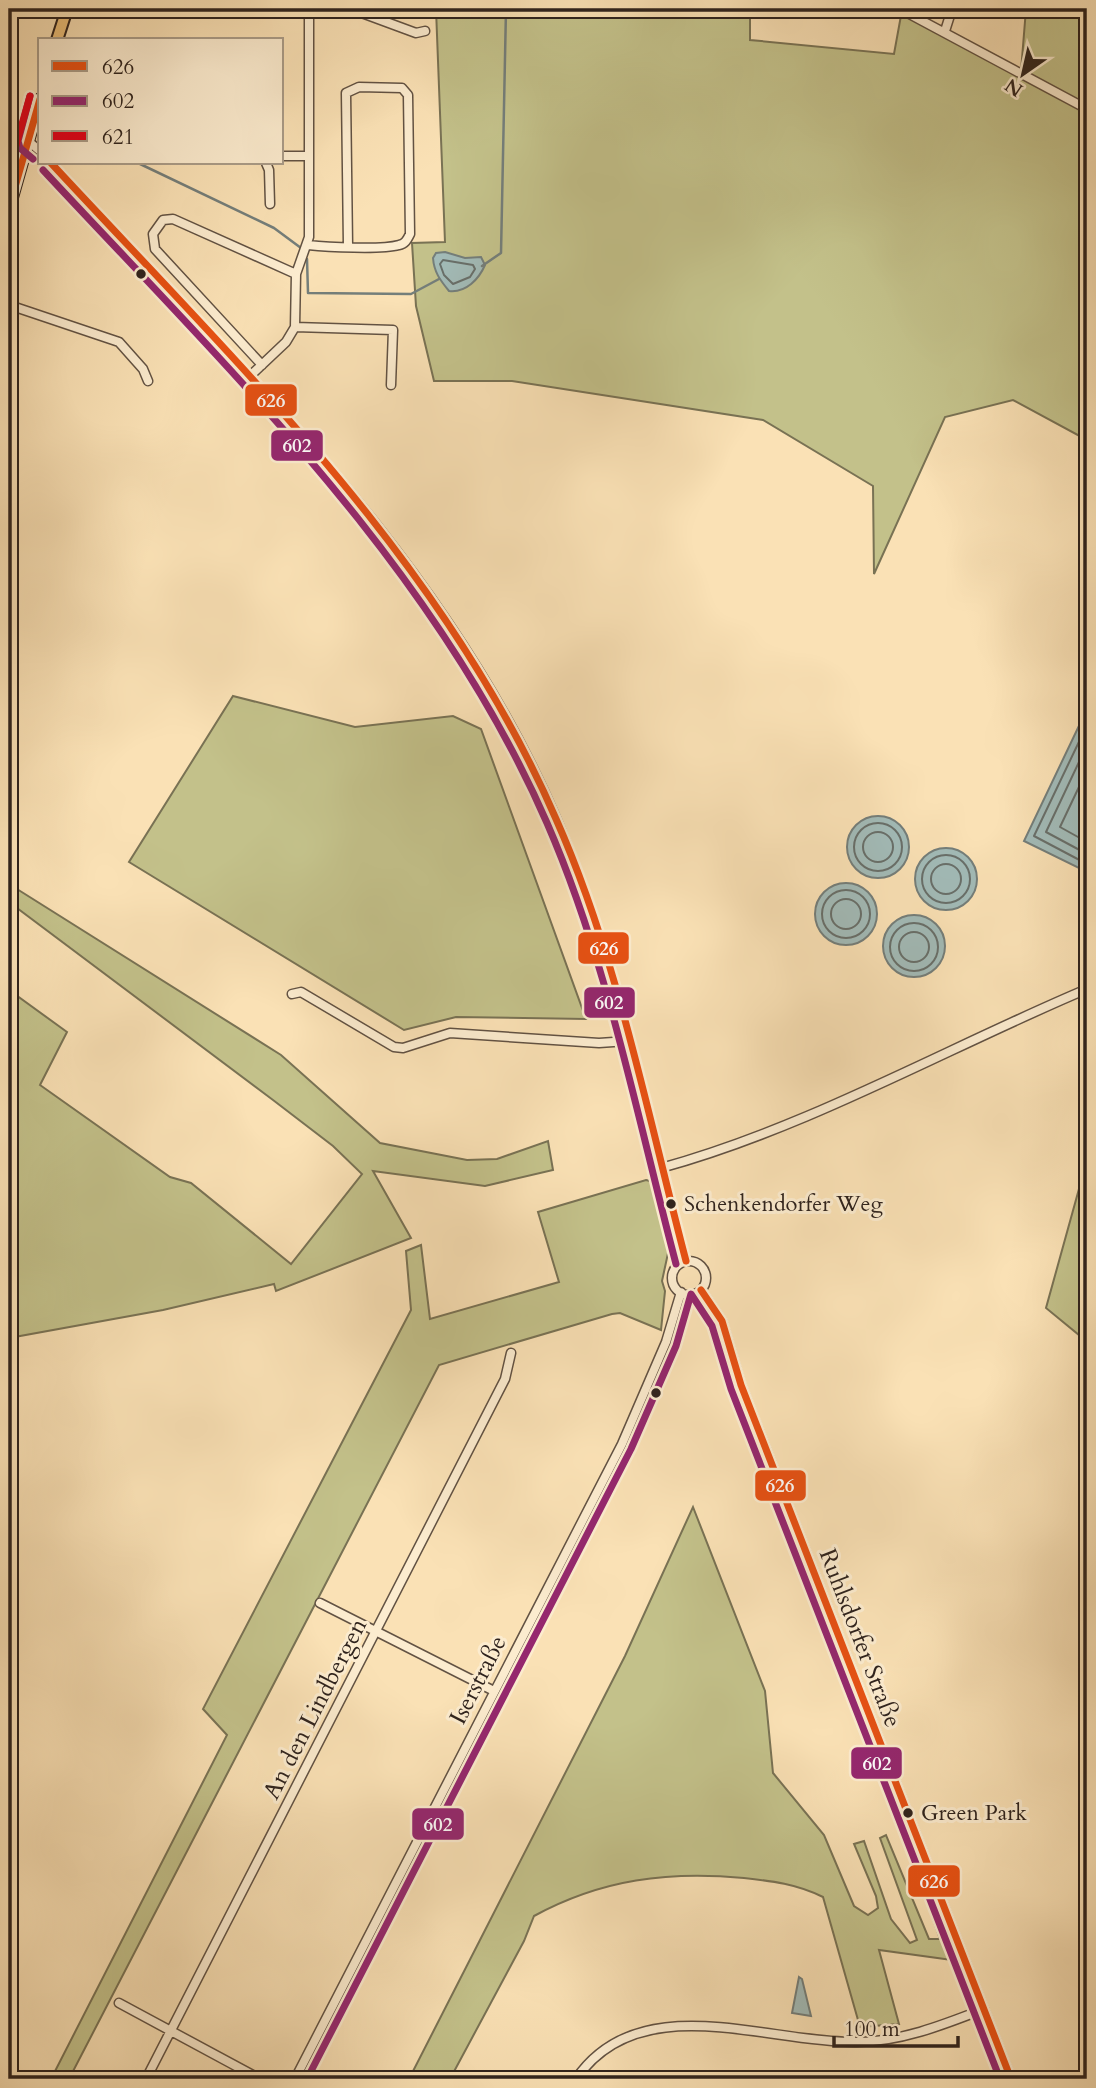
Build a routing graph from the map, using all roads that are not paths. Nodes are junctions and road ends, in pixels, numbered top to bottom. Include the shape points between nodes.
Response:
1 (67, 9) edge
2 (309, 9) edge
3 (351, 9) edge
4 (900, 9) edge
5 (952, 9) edge
6 (425, 31) dead end
7 (945, 32) junction
8 (58, 38) edge
9 (38, 106) edge
10 (1087, 109) edge
11 (9, 135) edge
12 (28, 141) junction
13 (38, 149) edge
14 (284, 156) edge
15 (309, 156) junction
16 (52, 164) edge
17 (266, 164) edge
18 (270, 204) dead end
19 (9, 208) edge
20 (308, 245) junction
21 (348, 246) junction
22 (296, 274) junction
23 (9, 305) edge
24 (295, 327) junction
25 (262, 365) junction
26 (248, 377) junction
27 (148, 381) dead end
28 (391, 385) dead end
29 (1087, 989) edge
30 (292, 994) dead end
31 (628, 1041) junction
32 (662, 1168) junction
33 (686, 1261) junction
34 (701, 1290) junction
35 (681, 1292) junction
36 (511, 1353) dead end
37 (320, 1603) dead end
38 (376, 1631) junction
39 (494, 1691) junction
40 (118, 2003) dead end
41 (984, 2009) junction
42 (170, 2032) junction
43 (146, 2079) edge
44 (260, 2079) edge
45 (295, 2079) edge
46 (576, 2079) edge
47 (1011, 2079) edge

1 - 8 main road
2 - 15 street
3 - 6 street via 416,33
4 - 7 street
5 - 7 street
7 - 10 street
9 - 12 main road
11 - 12 street
12 - 13 street
12 - 19 main road
14 - 15 street
15 - 20 street
16 - 26 street
17 - 18 street
20 - 21 street
20 - 22 street
21 - 21 street via 398,246 410,234 408,95 402,88 359,87 346,93
22 - 24 street
22 - 25 street via 173,219 163,220 153,234 156,249
23 - 27 street via 119,342
24 - 25 street
24 - 28 street via 393,330
25 - 26 street
26 - 31 street via 391,540 461,639 507,718 578,874
29 - 32 street via 817,1112
30 - 31 street via 301,992 394,1047 450,1033
31 - 32 street
32 - 33 street
33 - 34 street via 700,1264 705,1272
33 - 35 street via 672,1275
34 - 35 street
34 - 41 street, Ruhlsdorfer Straße via 722,1321
35 - 39 street, Iserstraße via 666,1342 622,1444
36 - 38 street, An den Lindbergen via 505,1379
37 - 38 street
38 - 39 street
38 - 42 street, An den Lindbergen
39 - 45 street, Iserstraße
40 - 42 street
41 - 46 street via 909,2035 857,2042 702,2026 656,2028 614,2045
41 - 47 street, Ruhlsdorfer Straße
42 - 43 street, An den Lindbergen
42 - 44 street

